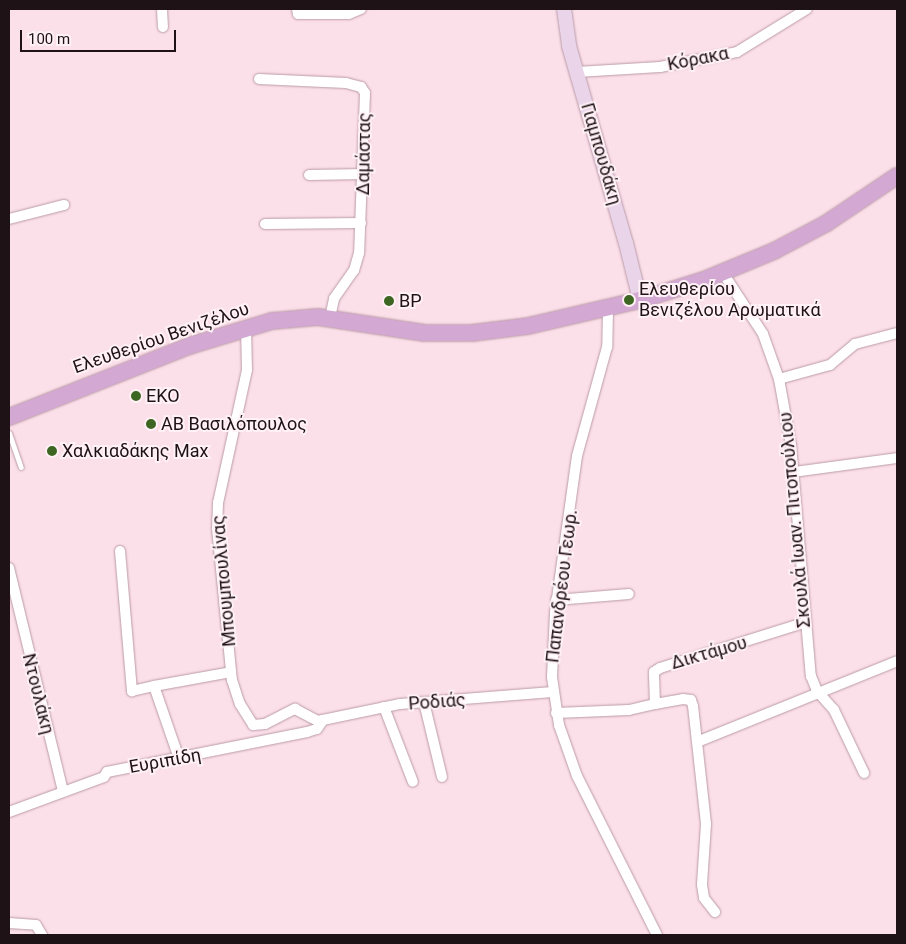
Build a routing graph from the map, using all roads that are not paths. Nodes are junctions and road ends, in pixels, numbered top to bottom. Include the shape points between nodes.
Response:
1 (162, 9) edge
2 (297, 9) edge
3 (361, 9) edge
4 (564, 9) edge
5 (807, 9) edge
6 (163, 27) dead end
7 (577, 72) junction
8 (259, 79) dead end
9 (364, 174) junction
10 (309, 175) dead end
11 (897, 176) edge
12 (64, 205) dead end
13 (9, 219) edge
14 (361, 223) junction
15 (265, 224) dead end
16 (723, 273) junction
17 (640, 300) junction
18 (608, 308) junction
19 (330, 318) junction
20 (246, 328) junction
21 (897, 333) edge
22 (779, 379) junction
23 (9, 417) edge
24 (9, 433) edge
25 (897, 458) edge
26 (21, 467) dead end
27 (794, 472) junction
28 (120, 551) dead end
29 (9, 568) edge
30 (629, 594) dead end
31 (556, 600) junction
32 (804, 623) junction
33 (897, 661) edge
34 (231, 672) junction
35 (154, 686) junction
36 (817, 691) junction
37 (553, 692) junction
38 (424, 702) junction
39 (655, 704) junction
40 (384, 707) junction
41 (556, 713) junction
42 (323, 720) junction
43 (697, 742) junction
44 (179, 758) junction
45 (864, 772) dead end
46 (442, 778) dead end
47 (413, 782) dead end
48 (63, 791) junction
49 (9, 812) edge
50 (715, 912) dead end
51 (9, 923) edge
52 (40, 931) edge
53 (658, 935) edge

1 - 6 street
2 - 3 street via 298,14 349,14
4 - 7 street, Γιαμπουδάκη
5 - 7 street, Κόρακα via 737,52 660,67
7 - 17 street, Γιαμπουδάκη
8 - 9 street, Δαμάστας via 346,83 361,87 366,98
9 - 10 street
9 - 14 street, Δαμάστας
11 - 16 main road, Ελευθερίου Βενιζέλου via 803,237
12 - 13 street
14 - 15 street
14 - 19 street, Δαμάστας via 357,265 334,299
16 - 17 main road, Ελευθερίου Βενιζέλου
16 - 22 street, Σκουλά Ιωαν. Πιτοπούλιου via 763,334
17 - 18 main road, Ελευθερίου Βενιζέλου
18 - 19 main road, Ελευθερίου Βενιζέλου via 512,328 447,334
18 - 31 street, Παπανδρέου Γεωρ. via 608,338 576,456
19 - 20 main road, Ελευθερίου Βενιζέλου via 289,319
20 - 23 main road, Ελευθερίου Βενιζέλου via 148,361
20 - 34 street, Μπουμπουλίνας via 247,370 217,516
21 - 22 street via 855,344 830,365
22 - 27 street, Σκουλά Ιωαν. Πιτοπούλιου via 789,425
24 - 26 lane
25 - 27 street
27 - 32 street, Σκουλά Ιωαν. Πιτοπούλιου
28 - 35 street via 132,691
29 - 48 street, Ντουλάκη
30 - 31 street
31 - 37 street, Παπανδρέου Γεωρ.
32 - 36 street, Σκουλά Ιωαν. Πιτοπούλιου via 811,676
32 - 39 street, Δικτάμου via 660,668 654,672
33 - 36 street
34 - 35 street
34 - 42 street, Μπουμπουλίνας via 240,704 253,726 265,724 295,709 311,719
35 - 44 street
36 - 43 street
36 - 45 street via 834,710
37 - 38 street, Ροδιάς
37 - 41 street, Παπανδρέου Γεωρ.
38 - 40 street, Ροδιάς
38 - 46 street
39 - 41 street via 629,710
39 - 43 street via 691,700
40 - 42 street, Ροδιάς
40 - 47 street
41 - 53 street, Παπανδρέου Γεωρ. via 577,776
42 - 44 street, Ευριπίδη via 317,729 307,732
43 - 50 street via 706,824 702,885 704,898
44 - 48 street, Ευριπίδη via 107,772 104,777
48 - 49 street, Ευριπίδη
51 - 52 street via 28,923

